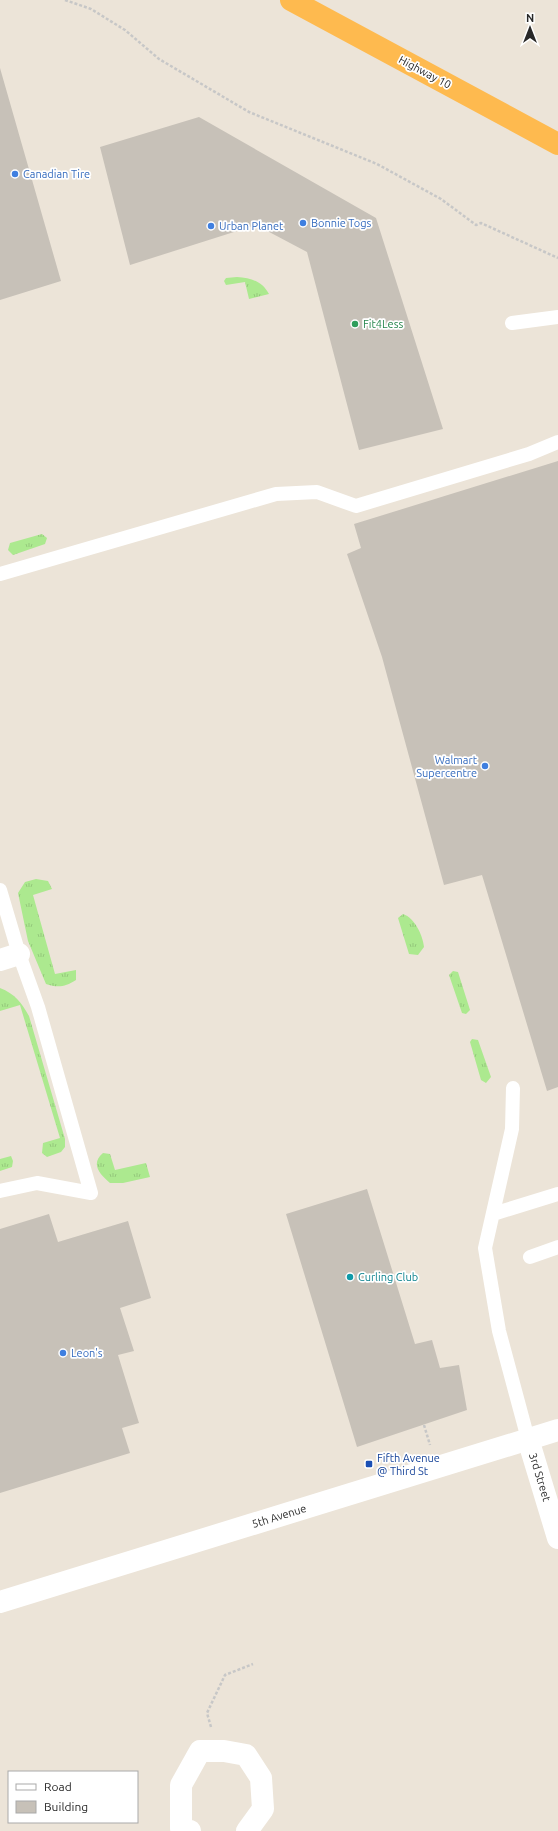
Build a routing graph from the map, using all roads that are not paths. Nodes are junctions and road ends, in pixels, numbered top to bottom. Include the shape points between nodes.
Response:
1 (291, 0) edge
2 (558, 144) edge
3 (558, 317) edge
4 (512, 323) dead end
5 (558, 442) edge
6 (0, 574) edge
7 (0, 890) edge
8 (10, 957) edge
9 (513, 1088) dead end
10 (0, 1191) edge
11 (558, 1194) edge
12 (493, 1214) junction
13 (558, 1248) edge
14 (530, 1257) dead end
15 (558, 1430) edge
16 (528, 1439) junction
17 (558, 1538) edge
18 (0, 1602) edge
19 (190, 1831) edge
20 (247, 1831) edge

1 - 2 highway, Highway 10
3 - 4 lane
5 - 6 lane via 528,454 356,506 317,492 276,494
7 - 8 lane
8 - 10 lane via 38,1007 91,1192 37,1183
9 - 12 lane via 512,1129
11 - 12 lane
12 - 16 lane via 485,1248 499,1331
13 - 14 lane
15 - 16 street, 5th Avenue
16 - 17 street, 3rd Street
16 - 18 street, 5th Avenue
19 - 20 street via 181,1828 181,1785 200,1751 246,1755 261,1778 264,1809

